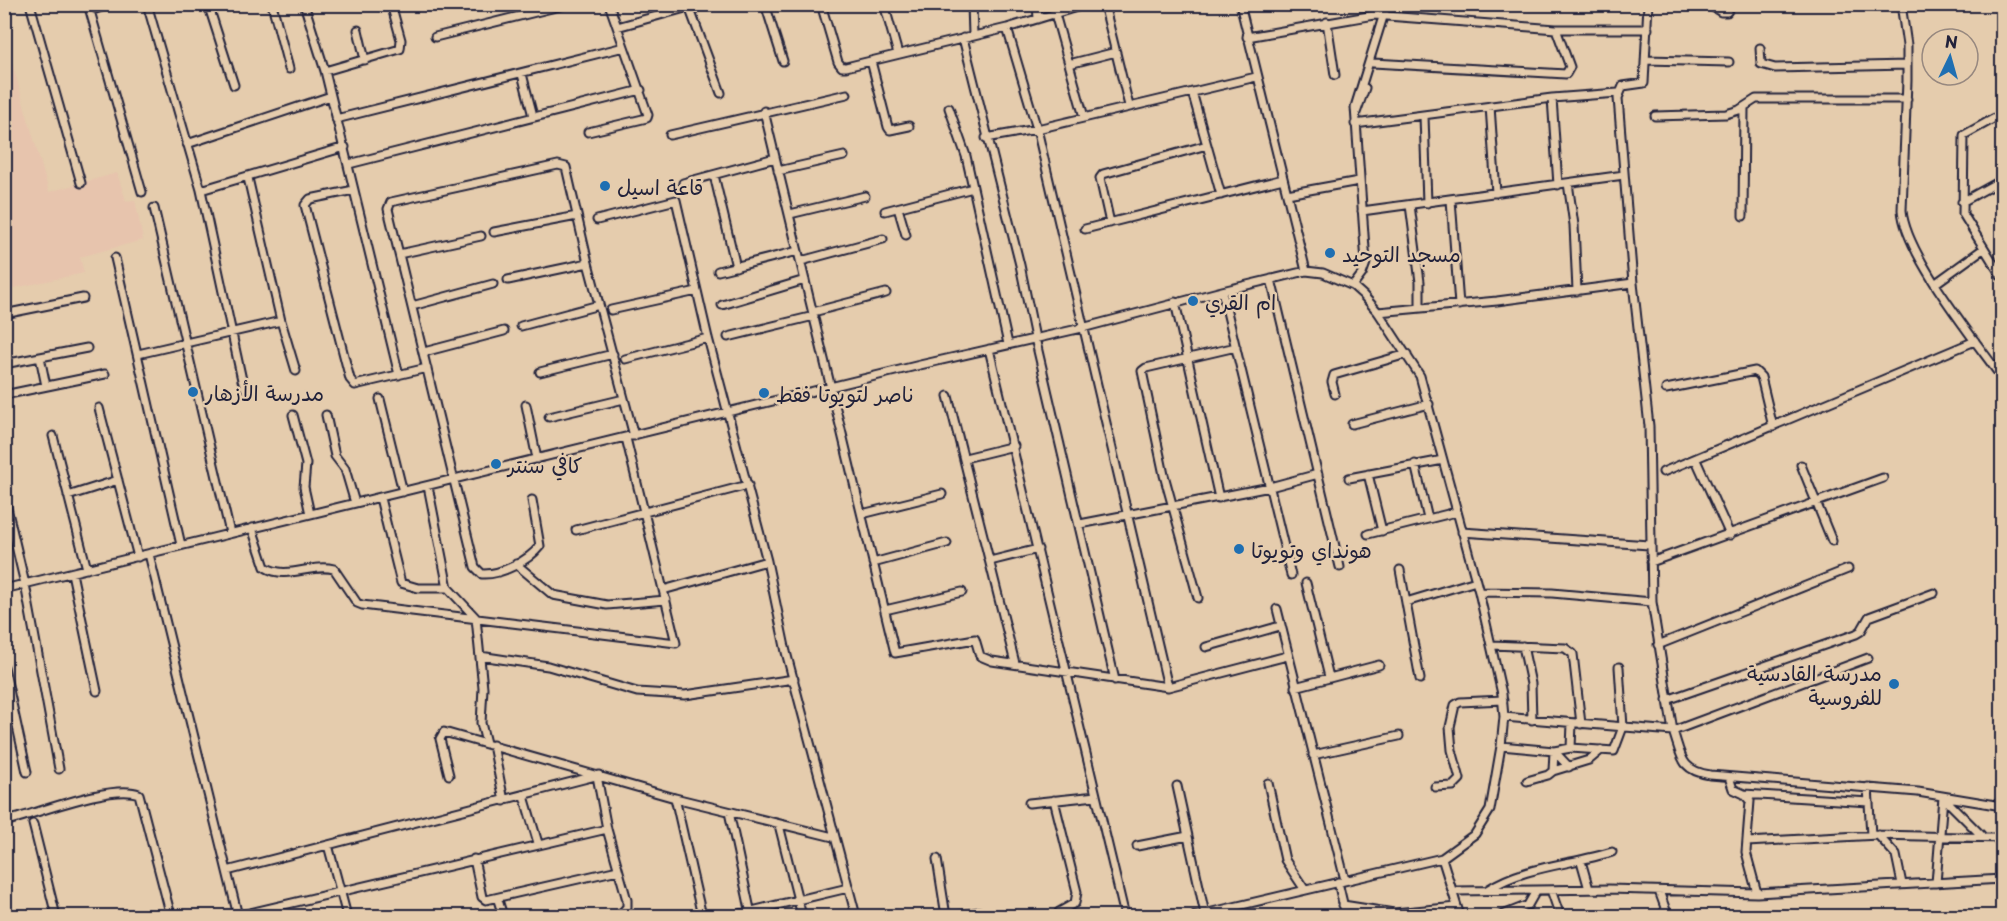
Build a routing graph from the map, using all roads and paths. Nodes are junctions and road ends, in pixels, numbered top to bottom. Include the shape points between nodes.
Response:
1 (30, 4) edge
2 (110, 4) edge
3 (147, 4) edge
4 (208, 4) edge
5 (304, 4) edge
6 (391, 4) edge
7 (568, 4) edge
8 (609, 4) edge
9 (765, 4) edge
10 (821, 4) edge
11 (884, 4) edge
12 (972, 4) edge
13 (1037, 4) edge
14 (1088, 4) edge
15 (1104, 4) edge
16 (1240, 4) edge
17 (1387, 4) edge
18 (1648, 4) edge
19 (1708, 4) edge
20 (1732, 4) edge
21 (1901, 4) edge
22 (2000, 4) edge
23 (275, 5) edge
24 (689, 6) edge
25 (89, 8) edge
26 (1055, 14) junction
27 (1384, 16) junction
28 (1038, 19) junction
29 (1327, 22) junction
30 (2002, 22) edge
31 (617, 27) junction
32 (1007, 28) junction
33 (1648, 28) junction
34 (1556, 29) junction
35 (358, 30) dead end
36 (973, 35) junction
37 (435, 37) dead end
38 (1247, 37) junction
39 (963, 38) junction
40 (624, 47) junction
41 (1760, 48) dead end
42 (1116, 52) junction
43 (898, 54) junction
44 (365, 60) junction
45 (1646, 60) junction
46 (783, 61) dead end
47 (871, 61) junction
48 (1729, 62) dead end
49 (1373, 63) junction
50 (1069, 64) junction
51 (1907, 65) junction
52 (289, 69) dead end
53 (325, 71) junction
54 (522, 74) junction
55 (1335, 75) dead end
56 (1256, 76) junction
57 (234, 85) dead end
58 (641, 90) junction
59 (1192, 92) junction
60 (721, 93) dead end
61 (1618, 93) junction
62 (846, 94) dead end
63 (332, 96) junction
64 (1552, 98) junction
65 (1907, 99) junction
66 (1130, 106) junction
67 (1490, 106) junction
68 (949, 108) dead end
69 (1744, 108) junction
70 (764, 111) junction
71 (1356, 113) junction
72 (2002, 114) edge
73 (533, 116) junction
74 (1424, 116) junction
75 (1655, 116) dead end
76 (1084, 117) junction
77 (336, 119) junction
78 (1355, 124) junction
79 (909, 126) dead end
80 (1037, 129) junction
81 (588, 132) dead end
82 (670, 135) dead end
83 (986, 138) junction
84 (187, 144) junction
85 (1207, 145) junction
86 (345, 147) junction
87 (844, 156) dead end
88 (776, 158) junction
89 (349, 164) junction
90 (778, 171) junction
91 (714, 175) junction
92 (1624, 175) junction
93 (248, 178) junction
94 (1283, 179) junction
95 (2002, 180) edge
96 (1359, 181) junction
97 (81, 183) dead end
98 (683, 183) dead end
99 (1568, 183) junction
100 (1558, 185) junction
101 (973, 188) junction
102 (201, 190) junction
103 (354, 190) junction
104 (142, 192) dead end
105 (1496, 193) junction
106 (1287, 194) junction
107 (1221, 195) junction
108 (866, 196) dead end
109 (1450, 200) junction
110 (1962, 202) junction
111 (1426, 203) junction
112 (1410, 205) junction
113 (154, 208) dead end
114 (898, 208) junction
115 (885, 211) dead end
116 (1362, 211) junction
117 (790, 214) junction
118 (577, 216) junction
119 (1743, 216) dead end
120 (597, 220) dead end
121 (1110, 223) junction
122 (1085, 229) dead end
123 (494, 232) dead end
124 (906, 235) dead end
125 (481, 236) dead end
126 (883, 239) dead end
127 (1983, 249) junction
128 (798, 251) junction
129 (399, 254) junction
130 (115, 258) dead end
131 (801, 261) junction
132 (588, 263) junction
133 (736, 267) junction
134 (718, 271) dead end
135 (1306, 271) junction
136 (2002, 277) edge
137 (1271, 279) junction
138 (508, 280) dead end
139 (806, 280) junction
140 (1634, 283) junction
141 (493, 284) dead end
142 (1936, 284) junction
143 (1353, 286) junction
144 (697, 291) junction
145 (1222, 291) junction
146 (1576, 291) junction
147 (885, 293) dead end
148 (82, 298) dead end
149 (1175, 302) junction
150 (1459, 304) junction
151 (599, 305) junction
152 (722, 305) dead end
153 (412, 306) junction
154 (1420, 308) junction
155 (611, 310) dead end
156 (1378, 312) junction
157 (4, 314) edge
158 (814, 314) junction
159 (281, 321) junction
160 (521, 326) dead end
161 (1082, 328) junction
162 (504, 331) dead end
163 (232, 332) junction
164 (728, 337) dead end
165 (1035, 338) junction
166 (708, 339) junction
167 (1975, 341) junction
168 (186, 343) junction
169 (1008, 344) junction
170 (1236, 347) junction
171 (87, 348) dead end
172 (989, 349) junction
173 (424, 352) junction
174 (138, 354) junction
175 (613, 354) junction
176 (1407, 354) junction
177 (40, 357) junction
178 (625, 358) dead end
179 (1187, 358) junction
180 (4, 364) edge
181 (427, 368) junction
182 (296, 371) dead end
183 (540, 372) dead end
184 (105, 374) dead end
185 (399, 375) junction
186 (2002, 378) edge
187 (46, 386) junction
188 (832, 388) junction
189 (1666, 389) dead end
190 (250, 391) dead end
191 (1335, 394) dead end
192 (4, 395) edge
193 (948, 396) dead end
194 (380, 399) dead end
195 (624, 399) junction
196 (1429, 404) junction
197 (526, 405) dead end
198 (99, 408) dead end
199 (728, 413) junction
200 (293, 415) dead end
201 (326, 415) dead end
202 (549, 417) dead end
203 (1352, 424) dead end
204 (1773, 427) junction
205 (53, 436) dead end
206 (634, 436) junction
207 (626, 438) junction
208 (1014, 446) junction
209 (965, 458) junction
210 (537, 459) junction
211 (1443, 460) junction
212 (1696, 460) junction
213 (1415, 464) junction
214 (1802, 465) dead end
215 (1663, 472) dead end
216 (1318, 474) junction
217 (1368, 474) junction
218 (1349, 478) dead end
219 (1883, 478) dead end
220 (118, 480) junction
221 (453, 480) junction
222 (748, 484) junction
223 (428, 486) junction
224 (1270, 487) junction
225 (403, 492) junction
226 (942, 494) dead end
227 (4, 495) edge
228 (68, 496) junction
229 (380, 498) junction
230 (1219, 498) junction
231 (532, 500) dead end
232 (1817, 500) junction
233 (355, 503) junction
234 (1173, 507) junction
235 (1456, 512) junction
236 (642, 513) junction
237 (310, 514) junction
238 (862, 514) junction
239 (1127, 515) junction
240 (1428, 519) junction
241 (1080, 524) junction
242 (252, 528) junction
243 (576, 530) dead end
244 (1382, 531) junction
245 (1462, 531) junction
246 (230, 532) junction
247 (1368, 534) dead end
248 (1730, 535) junction
249 (1832, 542) dead end
250 (947, 543) dead end
251 (181, 545) junction
252 (1649, 545) junction
253 (1038, 549) junction
254 (149, 554) junction
255 (138, 557) junction
256 (767, 561) junction
257 (990, 561) junction
258 (1651, 562) junction
259 (873, 563) junction
260 (516, 564) junction
261 (1340, 567) dead end
262 (87, 569) junction
263 (1848, 569) dead end
264 (1400, 570) dead end
265 (72, 573) junction
266 (1291, 576) dead end
267 (1476, 581) junction
268 (1306, 582) dead end
269 (25, 584) junction
270 (448, 588) junction
271 (4, 589) edge
272 (663, 590) junction
273 (962, 592) dead end
274 (1479, 592) junction
275 (1934, 593) dead end
276 (1198, 598) dead end
277 (666, 600) junction
278 (1406, 602) junction
279 (1652, 602) junction
280 (1277, 609) dead end
281 (885, 610) junction
282 (476, 618) junction
283 (1280, 626) junction
284 (1492, 645) junction
285 (1658, 645) junction
286 (1523, 646) junction
287 (1206, 647) dead end
288 (480, 656) junction
289 (1287, 656) junction
290 (1868, 658) dead end
291 (1015, 663) junction
292 (1379, 665) dead end
293 (4, 667) edge
294 (1619, 667) dead end
295 (1067, 672) junction
296 (1329, 677) junction
297 (794, 679) junction
298 (1420, 679) dead end
299 (1115, 680) junction
300 (1168, 687) junction
301 (1295, 687) junction
302 (97, 691) dead end
303 (1503, 700) junction
304 (1667, 700) junction
305 (1504, 717) junction
306 (1532, 720) junction
307 (1572, 723) junction
308 (1581, 724) junction
309 (1623, 727) junction
310 (1673, 731) junction
311 (1399, 736) dead end
312 (489, 744) junction
313 (1501, 746) junction
314 (1571, 748) junction
315 (1601, 750) junction
316 (1554, 751) junction
317 (1313, 755) junction
318 (1569, 767) junction
319 (59, 769) dead end
320 (1553, 771) junction
321 (27, 772) dead end
322 (449, 775) dead end
323 (599, 776) junction
324 (1729, 777) junction
325 (1527, 781) dead end
326 (1268, 783) dead end
327 (1177, 786) dead end
328 (1435, 787) dead end
329 (1868, 787) junction
330 (1744, 794) junction
331 (525, 796) junction
332 (1096, 796) junction
333 (1943, 797) junction
334 (675, 798) junction
335 (1054, 800) junction
336 (504, 801) junction
337 (1869, 802) junction
338 (1029, 803) dead end
339 (2002, 806) edge
340 (729, 812) junction
341 (4, 822) edge
342 (33, 824) dead end
343 (779, 825) junction
344 (607, 829) junction
345 (1874, 835) junction
346 (1940, 835) junction
347 (1981, 835) junction
348 (1188, 836) junction
349 (833, 837) junction
350 (2002, 837) edge
351 (1747, 842) junction
352 (538, 843) junction
353 (328, 845) junction
354 (1137, 846) dead end
355 (1612, 852) dead end
356 (1442, 858) junction
357 (474, 859) junction
358 (937, 859) dead end
359 (1581, 861) junction
360 (618, 870) junction
361 (227, 871) junction
362 (2002, 879) edge
363 (1342, 881) junction
364 (1936, 883) junction
365 (1902, 884) junction
366 (848, 888) junction
367 (1590, 889) junction
368 (1305, 890) junction
369 (1551, 890) junction
370 (340, 891) junction
371 (1454, 891) junction
372 (1536, 891) junction
373 (1659, 891) junction
374 (1485, 892) junction
375 (1757, 893) junction
376 (498, 900) junction
377 (798, 900) junction
378 (1343, 905) junction
379 (1458, 908) junction
380 (751, 914) edge
381 (1205, 914) junction
382 (1221, 914) edge
383 (56, 916) edge
384 (171, 916) edge
385 (237, 916) edge
386 (347, 916) edge
387 (504, 916) edge
388 (620, 916) edge
389 (702, 916) edge
390 (731, 916) edge
391 (802, 916) edge
392 (856, 916) edge
393 (946, 916) edge
394 (956, 916) edge
395 (995, 916) edge
396 (1057, 916) edge
397 (1125, 916) edge
398 (1195, 916) edge
399 (1346, 916) edge
400 (1460, 916) edge
401 (1500, 916) edge
402 (1560, 916) edge
403 (1668, 916) edge

1 - 97 street
2 - 25 street
3 - 84 street
4 - 57 street
5 - 53 street
6 - 44 street via 400,49
7 - 37 street
8 - 31 street
9 - 46 street
10 - 47 street via 842,67
11 - 43 street
12 - 36 street
13 - 28 street
14 - 26 street
15 - 42 street
16 - 38 street
17 - 27 street
18 - 33 street
19 - 20 street via 1727,12
21 - 51 street
22 - 30 street
23 - 52 street
24 - 31 street
24 - 60 street
25 - 104 street
26 - 28 street
26 - 50 street
27 - 29 street
27 - 34 street
27 - 49 street
27 - 71 street via 1355,105
28 - 32 street
29 - 38 street
29 - 55 street
31 - 40 street
32 - 36 street
32 - 80 street
33 - 34 street
33 - 45 street
34 - 49 street via 1570,67 1566,74
35 - 44 street
36 - 39 street
38 - 56 street
39 - 43 street
39 - 83 street
40 - 54 street
40 - 58 street
41 - 51 street via 1761,64 1775,68
42 - 50 street
42 - 66 street
43 - 47 street
44 - 53 street
45 - 48 street
45 - 61 street via 1644,83 1623,86
47 - 79 street via 888,127 890,130
49 - 71 street
50 - 76 street
51 - 65 street
53 - 63 street
54 - 73 street
54 - 77 street
56 - 59 street
56 - 94 street
58 - 73 street
58 - 81 street via 647,118
59 - 66 street
59 - 85 street
61 - 64 street
61 - 92 street
62 - 70 street
63 - 77 street
63 - 84 street
64 - 67 street
64 - 100 street
65 - 69 street via 1756,99
65 - 142 street via 1903,220 1908,240
66 - 76 street
67 - 74 street
67 - 105 street
68 - 101 street
69 - 75 street via 1726,114
69 - 119 street
70 - 82 street
70 - 88 street
71 - 78 street
72 - 110 street via 1965,135
73 - 89 street
74 - 78 street
74 - 111 street
76 - 80 street
77 - 86 street
78 - 96 street
80 - 83 street
80 - 161 street
83 - 165 street
84 - 102 street
85 - 107 street
85 - 121 street via 1103,174 1100,178
86 - 89 street
86 - 93 street
87 - 90 street
88 - 90 street
88 - 91 street
89 - 103 street
90 - 117 street
91 - 98 street
91 - 133 street
92 - 99 street
92 - 140 street
93 - 102 street
93 - 159 street
94 - 106 street
94 - 107 street
95 - 110 street
96 - 106 street
96 - 116 street
99 - 100 street
99 - 146 street
100 - 105 street
101 - 114 street
101 - 169 street
102 - 163 street
103 - 185 street
103 - 185 street via 310,199 305,205 306,212 350,379 355,385
105 - 109 street
106 - 135 street
107 - 121 street
108 - 117 street
109 - 111 street
109 - 150 street
110 - 127 street via 1963,214
111 - 112 street
112 - 116 street
112 - 154 street
113 - 168 street
114 - 115 street
114 - 124 street
116 - 143 street via 1365,263
117 - 128 street
118 - 123 street
118 - 129 street via 566,167 558,165 391,202 388,210
118 - 132 street
120 - 144 street via 676,200
121 - 122 street
125 - 129 street
126 - 131 street
127 - 136 street
127 - 142 street
128 - 131 street
128 - 133 street
129 - 153 street
130 - 174 street
131 - 139 street
132 - 138 street
132 - 151 street
133 - 134 street
135 - 137 street
135 - 143 street via 1338,277
137 - 145 street
137 - 216 street
139 - 152 street
139 - 158 street
140 - 146 street
140 - 252 street via 1651,462
141 - 153 street
142 - 167 street
143 - 156 street
144 - 155 street
144 - 166 street
145 - 149 street
145 - 170 street
146 - 150 street
147 - 158 street
148 - 157 street
149 - 161 street
149 - 179 street
150 - 154 street
151 - 160 street
151 - 175 street
153 - 173 street
154 - 156 street
156 - 176 street
158 - 164 street
158 - 188 street
159 - 163 street
159 - 182 street
161 - 165 street
161 - 239 street
162 - 173 street
163 - 168 street
163 - 190 street via 242,380
165 - 169 street
165 - 241 street
166 - 178 street
166 - 199 street
167 - 186 street
167 - 204 street
168 - 174 street
168 - 246 street
169 - 172 street
170 - 179 street
170 - 224 street
171 - 177 street
172 - 188 street
172 - 208 street
173 - 181 street
174 - 251 street
175 - 183 street
175 - 195 street
176 - 191 street via 1334,375
176 - 196 street via 1420,376
177 - 180 street
177 - 187 street
179 - 230 street
179 - 234 street via 1142,371
181 - 185 street
181 - 221 street
184 - 187 street
187 - 192 street
188 - 199 street
188 - 238 street
189 - 204 street via 1755,371 1761,377
193 - 209 street
194 - 225 street
195 - 202 street
195 - 206 street
196 - 203 street
196 - 211 street
197 - 210 street
198 - 220 street
199 - 206 street
199 - 222 street
200 - 237 street via 306,464 304,487
201 - 233 street via 335,456 345,469
204 - 212 street
205 - 228 street
206 - 207 street
207 - 210 street
207 - 236 street
208 - 209 street
208 - 253 street
209 - 257 street
210 - 221 street
211 - 213 street
211 - 235 street
212 - 215 street
212 - 248 street
213 - 217 street
213 - 240 street
214 - 232 street
216 - 224 street
216 - 261 street
217 - 218 street
217 - 244 street
219 - 232 street
220 - 228 street
220 - 255 street
221 - 223 street
221 - 260 street via 475,567 482,574 491,575
222 - 236 street
222 - 256 street
223 - 225 street
223 - 270 street
224 - 230 street
224 - 266 street
225 - 229 street
226 - 238 street
227 - 269 street
228 - 262 street
229 - 233 street
229 - 270 street via 401,583 418,588
230 - 234 street
231 - 260 street via 540,546
232 - 248 street
232 - 249 street
233 - 237 street
234 - 239 street
234 - 276 street
235 - 240 street
235 - 245 street
236 - 243 street
236 - 272 street
237 - 242 street
238 - 259 street
239 - 241 street
239 - 300 street
240 - 244 street
241 - 299 street
242 - 246 street
242 - 282 street via 263,564 274,572 330,568 362,605
244 - 247 street
245 - 252 street
245 - 267 street
246 - 251 street
248 - 258 street
250 - 259 street
251 - 254 street
252 - 258 street
253 - 257 street
253 - 295 street
254 - 255 street
254 - 361 street
255 - 262 street
256 - 272 street
256 - 297 street
257 - 291 street
258 - 279 street
259 - 281 street
260 - 277 street via 553,595 607,605
262 - 265 street
263 - 285 street
264 - 278 street
265 - 269 street
265 - 302 street
267 - 274 street
267 - 278 street
268 - 296 street
269 - 271 street
269 - 319 street
270 - 282 street
272 - 277 street
273 - 281 street
274 - 279 street via 1552,593
274 - 284 street
275 - 304 street via 1869,617 1856,634
277 - 282 street via 676,643
278 - 298 street
279 - 285 street
280 - 283 street
281 - 291 street via 894,653 975,639 980,656
282 - 288 street
283 - 287 street
283 - 289 street
284 - 286 street
284 - 303 street
285 - 304 street
286 - 306 street via 1532,684
286 - 308 street via 1565,648 1573,654
288 - 297 street via 548,666 637,693 685,695
288 - 312 street via 482,723
289 - 300 street
289 - 301 street
290 - 310 street
291 - 295 street
292 - 296 street
293 - 321 street
294 - 309 street
295 - 299 street
295 - 332 street
296 - 301 street
297 - 349 street
299 - 300 street
301 - 317 street
303 - 305 street
303 - 328 street via 1455,705 1450,727 1460,779 1453,786
304 - 310 street
305 - 306 street
305 - 313 street
306 - 307 street
307 - 308 street
307 - 314 street
308 - 309 street
309 - 310 street
309 - 315 street via 1614,751
310 - 324 street via 1688,769
311 - 317 street
312 - 322 street via 442,733
312 - 323 street
312 - 336 street
313 - 316 street
313 - 356 street via 1495,793 1487,815 1467,842
314 - 315 street
314 - 316 street
315 - 318 street via 1589,760
316 - 318 street
316 - 320 street
317 - 363 street
318 - 320 street
320 - 325 street
323 - 331 street
323 - 334 street
323 - 344 street
324 - 329 street
324 - 330 street via 1732,789
326 - 368 street via 1285,860
327 - 348 street
329 - 333 street
329 - 337 street
330 - 337 street
330 - 351 street via 1750,801
331 - 336 street
331 - 352 street
332 - 335 street
332 - 397 street
333 - 339 street
333 - 346 street
333 - 347 street
334 - 340 street
334 - 389 street
335 - 338 street
335 - 396 street via 1077,897
336 - 353 street
337 - 345 street
340 - 343 street
340 - 380 street
341 - 384 street via 95,796 127,790 139,794
342 - 383 street
343 - 349 street
343 - 377 street
344 - 352 street
344 - 360 street
345 - 346 street
345 - 351 street
345 - 365 street via 1896,855
346 - 347 street
346 - 364 street
347 - 350 street
348 - 354 street
348 - 381 street
349 - 366 street
351 - 375 street
352 - 357 street
353 - 361 street
353 - 370 street
355 - 359 street
356 - 363 street
356 - 371 street
357 - 370 street
357 - 376 street via 484,900
358 - 393 street
359 - 367 street
359 - 374 street via 1524,872
360 - 376 street
360 - 388 street via 627,904
361 - 385 street
362 - 364 street
363 - 368 street
363 - 378 street
364 - 365 street
365 - 375 street
366 - 377 street
366 - 392 street
367 - 369 street
367 - 373 street
368 - 382 street
369 - 372 street
369 - 402 street
370 - 385 street
370 - 386 street
371 - 374 street
371 - 379 street
372 - 374 street
372 - 401 street via 1528,905
373 - 375 street
373 - 403 street
376 - 387 street
377 - 380 street
377 - 391 street
378 - 379 street via 1385,913
378 - 399 street
379 - 400 street
380 - 390 street
381 - 382 street
381 - 398 street
394 - 395 street via 979,912

